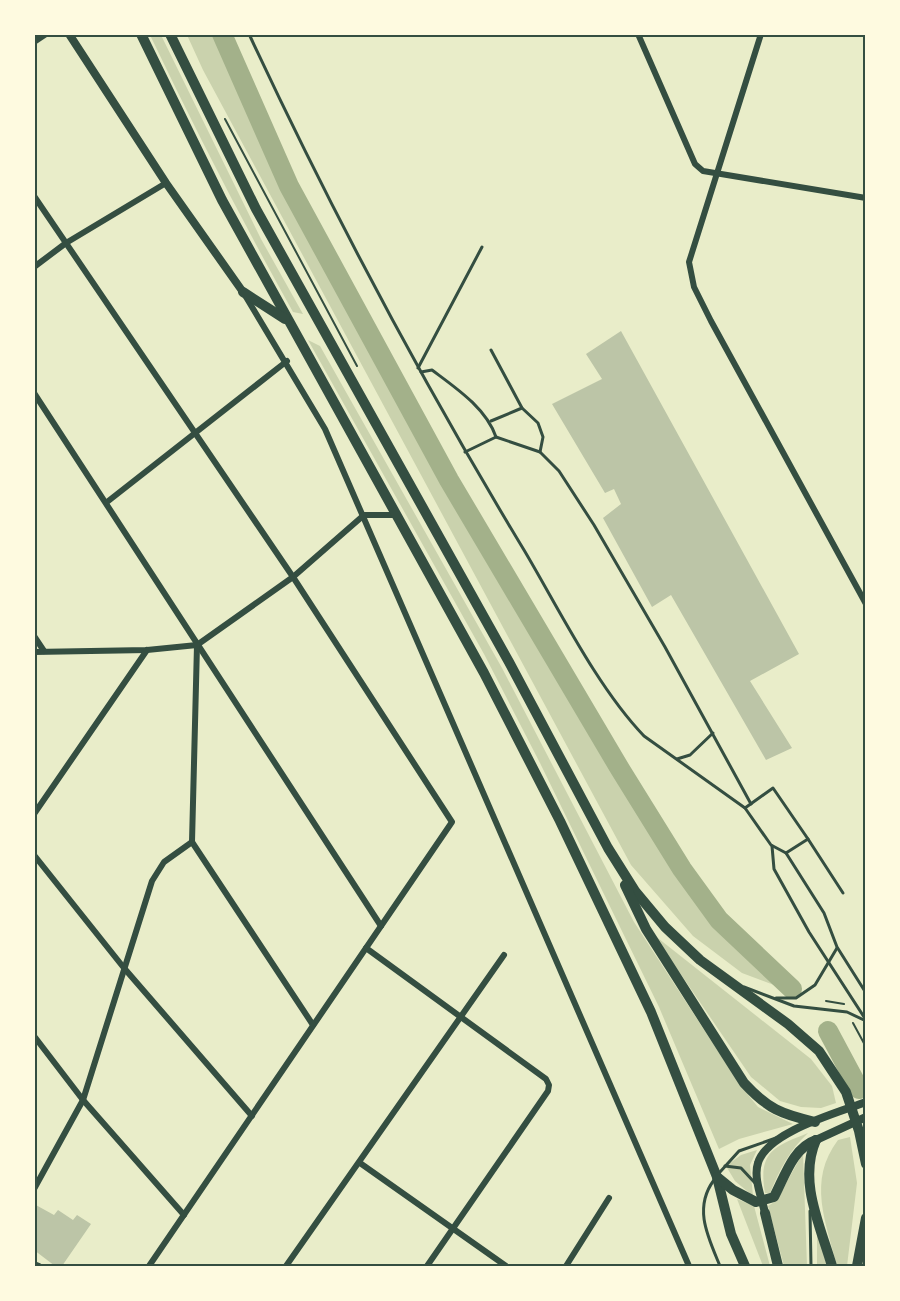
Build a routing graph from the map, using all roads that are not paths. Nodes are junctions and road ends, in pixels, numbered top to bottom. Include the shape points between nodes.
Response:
1 (46, 34) edge
2 (69, 34) edge
3 (141, 34) edge
4 (170, 34) edge
5 (249, 34) edge
6 (638, 34) edge
7 (761, 34) edge
8 (34, 42) edge
9 (717, 174) junction
10 (166, 183) junction
11 (34, 196) edge
12 (866, 198) edge
13 (66, 243) junction
14 (482, 248) dead end
15 (34, 267) edge
16 (243, 292) junction
17 (288, 321) junction
18 (491, 350) dead end
19 (286, 361) junction
20 (418, 368) junction
21 (421, 372) junction
22 (34, 393) edge
23 (522, 408) junction
24 (491, 421) junction
25 (195, 432) junction
26 (496, 437) junction
27 (465, 452) junction
28 (540, 452) junction
29 (107, 502) junction
30 (364, 515) junction
31 (396, 515) junction
32 (293, 577) junction
33 (866, 604) edge
34 (34, 636) edge
35 (197, 645) junction
36 (147, 650) junction
37 (44, 651) junction
38 (34, 652) edge
39 (713, 733) junction
40 (677, 759) junction
41 (751, 804) junction
42 (745, 808) junction
43 (34, 814) edge
44 (808, 838) junction
45 (192, 842) junction
46 (771, 845) junction
47 (608, 848) junction
48 (786, 853) junction
49 (34, 855) edge
50 (843, 893) dead end
51 (381, 926) junction
52 (837, 947) junction
53 (366, 948) junction
54 (504, 955) dead end
55 (700, 960) junction
56 (830, 962) junction
57 (124, 968) junction
58 (866, 993) edge
59 (771, 998) junction
60 (459, 1017) junction
61 (866, 1020) edge
62 (313, 1025) junction
63 (34, 1036) edge
64 (83, 1100) junction
65 (866, 1102) edge
66 (252, 1116) junction
67 (866, 1117) edge
68 (815, 1122) junction
69 (781, 1136) junction
70 (816, 1140) junction
71 (360, 1163) junction
72 (866, 1164) edge
73 (725, 1166) junction
74 (718, 1174) junction
75 (34, 1189) edge
76 (809, 1190) junction
77 (760, 1192) junction
78 (609, 1198) dead end
79 (765, 1213) joint
80 (184, 1215) junction
81 (866, 1218) edge
82 (454, 1230) junction
83 (34, 1263) edge
84 (430, 1265) edge
85 (39, 1266) edge
86 (149, 1266) edge
87 (286, 1266) edge
88 (506, 1266) edge
89 (566, 1266) edge
90 (689, 1266) edge
91 (720, 1266) edge
92 (745, 1266) edge
93 (778, 1266) edge
94 (811, 1266) edge
95 (832, 1266) edge
96 (857, 1266) edge

1 - 8 street
2 - 10 street
3 - 17 highway via 222,200
4 - 47 highway via 266,228 509,662
5 - 20 lane via 312,168
6 - 9 street via 695,164 703,171
7 - 9 street
9 - 12 street
9 - 33 street via 689,262 694,287
10 - 13 street
10 - 16 street
11 - 13 street
13 - 15 street
13 - 25 street
14 - 20 lane
16 - 17 highway
16 - 19 street
17 - 31 highway
18 - 23 lane
19 - 25 street
19 - 30 street via 325,429
20 - 21 lane
21 - 24 lane via 432,370
21 - 27 lane
22 - 29 street
23 - 24 lane
23 - 28 lane via 538,423 543,437
24 - 26 lane
25 - 29 street
25 - 32 street
26 - 27 lane
26 - 28 lane
27 - 40 lane via 631,722
28 - 39 lane via 559,471 594,525
29 - 35 street
30 - 31 street
30 - 32 street
30 - 90 street
31 - 74 highway via 560,821 651,1012
32 - 35 street
32 - 51 street via 452,822
34 - 37 street
35 - 36 street
35 - 45 street
35 - 51 street
36 - 37 street
36 - 43 street
37 - 38 street
39 - 40 lane via 690,755
39 - 41 lane
40 - 42 lane
41 - 42 lane
41 - 44 lane via 773,788
42 - 46 lane
44 - 48 lane
44 - 50 lane
45 - 57 street via 164,862 152,881
45 - 62 street
46 - 48 lane
46 - 56 lane via 774,869
47 - 55 highway via 635,891
47 - 68 highway via 646,929 744,1083 762,1103 782,1114
48 - 52 lane via 824,913
49 - 57 street
51 - 53 street
52 - 56 lane
52 - 58 lane
53 - 60 street
53 - 62 street
54 - 60 street
55 - 59 lane via 735,983
55 - 72 highway via 819,1051 846,1092
56 - 59 lane via 815,985 796,998
56 - 61 lane
57 - 64 street
57 - 66 street
59 - 61 lane via 794,1006 847,1012
60 - 71 street
60 - 82 street via 549,1085
62 - 66 street
63 - 64 street
64 - 75 street
64 - 80 street
65 - 68 street
66 - 80 street
67 - 70 street
68 - 69 street
69 - 73 lane via 739,1151
69 - 77 street via 758,1162
70 - 74 highway via 806,1143 796,1154 774,1197 756,1202 733,1190
70 - 76 highway via 809,1157
71 - 82 street
71 - 87 street
73 - 74 lane
73 - 77 lane via 741,1168
74 - 91 lane via 704,1193 703,1217
74 - 92 highway via 731,1234
76 - 94 lane
76 - 95 highway
77 - 79 street
78 - 89 street
79 - 93 highway
80 - 86 street
81 - 96 highway
82 - 84 street
82 - 88 street
83 - 85 street

